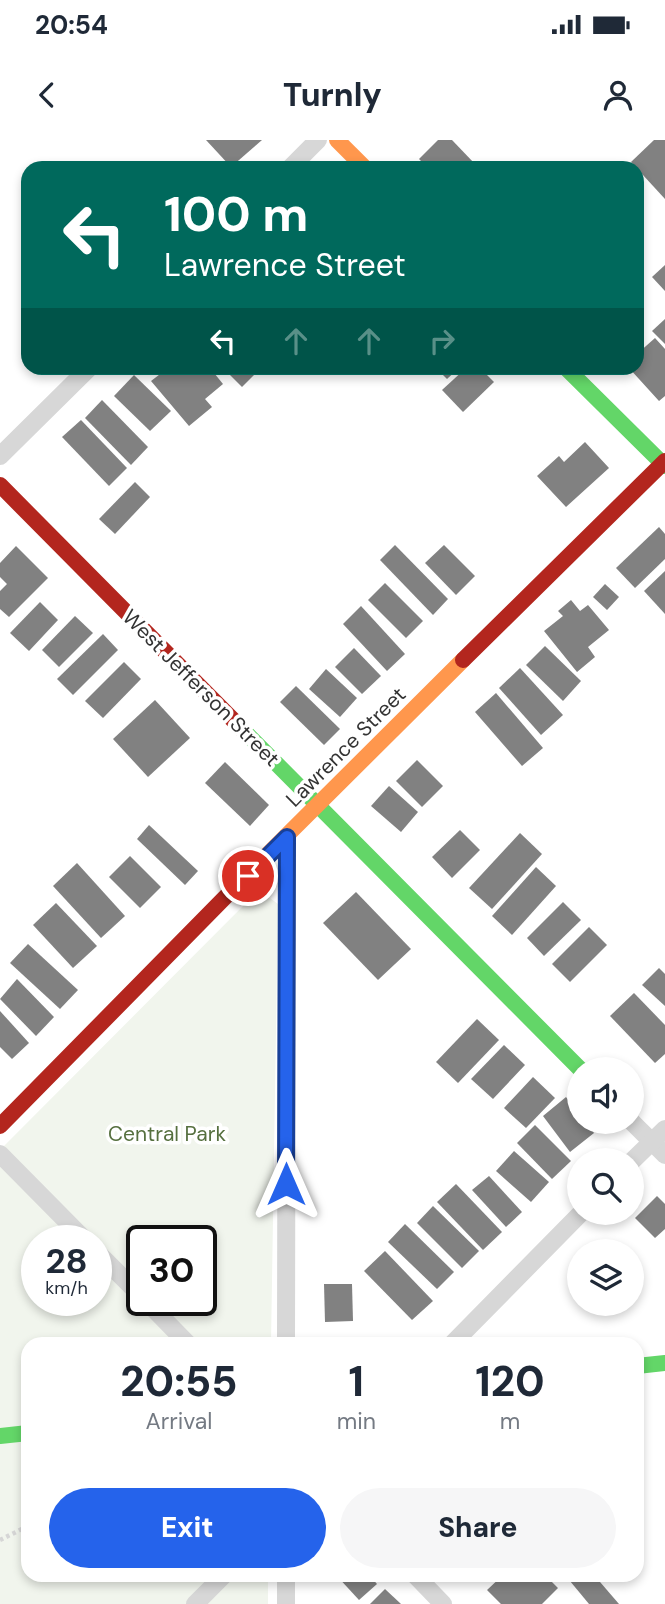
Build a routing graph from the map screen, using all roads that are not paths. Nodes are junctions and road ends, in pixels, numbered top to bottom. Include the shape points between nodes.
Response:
1 (318, 140) edge
2 (337, 140) edge
3 (297, 161) edge
4 (358, 161) edge
5 (82, 375) edge
6 (573, 375) edge
7 (0, 456) edge
8 (664, 464) edge
9 (0, 485) edge
10 (317, 805) junction
11 (287, 837) junction
12 (568, 1057) edge
13 (0, 1126) edge
14 (665, 1129) edge
15 (644, 1134) edge
16 (651, 1141) junction
17 (644, 1148) edge
18 (0, 1154) edge
19 (665, 1155) edge
20 (70, 1225) edge
21 (569, 1225) edge
22 (112, 1267) edge
23 (126, 1282) edge
24 (160, 1316) edge
25 (181, 1337) edge
26 (286, 1337) edge
27 (459, 1337) edge
28 (665, 1363) edge
29 (644, 1365) edge
30 (21, 1434) edge
31 (0, 1436) edge
32 (217, 1582) edge
33 (286, 1582) edge
34 (422, 1582) edge
35 (195, 1604) edge
36 (286, 1604) edge
37 (443, 1604) edge

1 - 3 street
2 - 4 street
5 - 7 street
6 - 8 street
8 - 10 street, Lawrence Street
9 - 10 street, West Jefferson Street
10 - 11 street, Lawrence Street
10 - 12 street, West Jefferson Street
11 - 13 street, Lawrence Street
11 - 26 street
14 - 16 street
15 - 16 street
16 - 17 street
16 - 19 street
18 - 20 street
21 - 27 street
22 - 23 street
24 - 25 street
28 - 29 street
30 - 31 street
32 - 35 street
33 - 36 street
34 - 37 street

